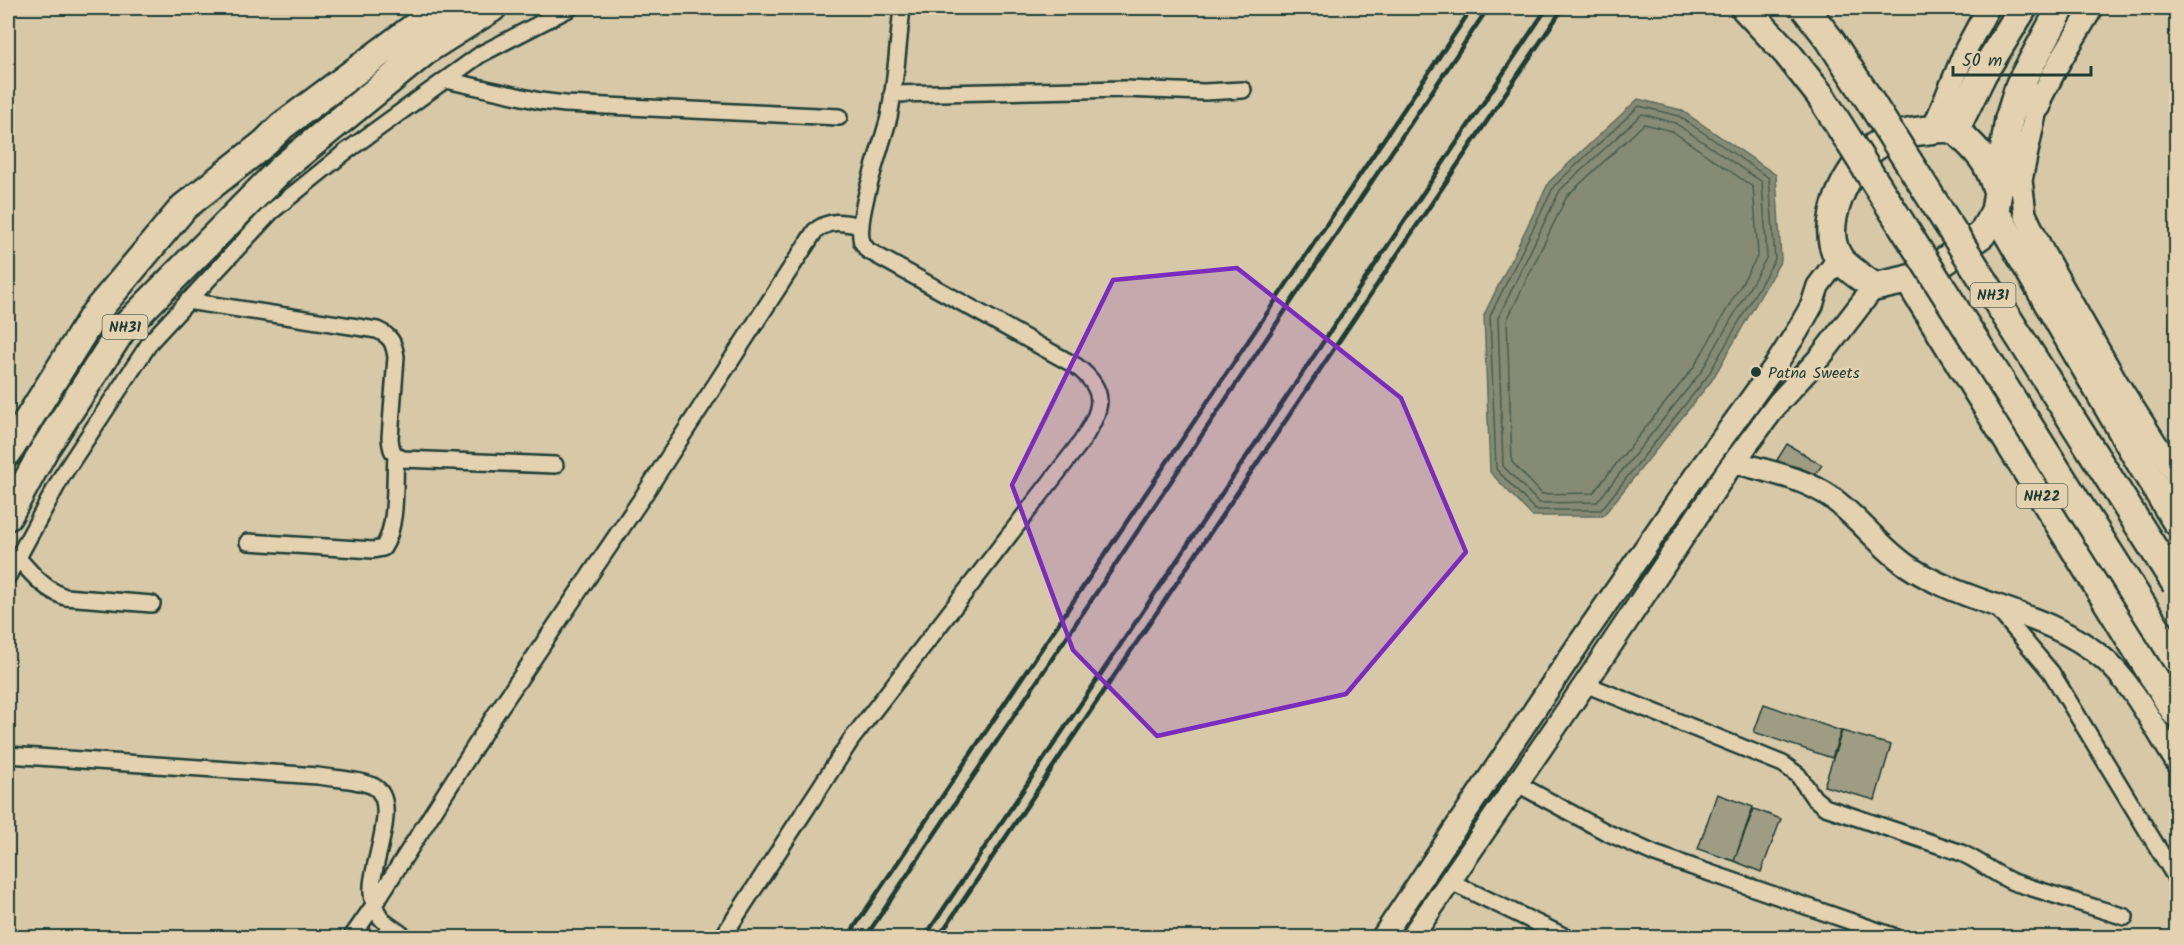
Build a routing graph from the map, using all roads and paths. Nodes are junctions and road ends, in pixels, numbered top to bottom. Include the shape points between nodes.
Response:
1 (444, 8) edge
2 (492, 8) edge
3 (570, 8) edge
4 (902, 8) edge
5 (1745, 8) edge
6 (1805, 8) edge
7 (1988, 8) edge
8 (2023, 8) edge
9 (2061, 8) edge
10 (2092, 8) edge
11 (446, 80) junction
12 (2020, 84) junction
13 (1243, 90) dead end
14 (892, 94) junction
15 (2037, 105) junction
16 (839, 117) dead end
17 (1944, 130) junction
18 (265, 143) junction
19 (282, 168) junction
20 (1996, 200) junction
21 (861, 226) junction
22 (1839, 258) junction
23 (1908, 279) junction
24 (1874, 287) junction
25 (187, 301) junction
26 (8, 452) edge
27 (396, 456) junction
28 (1734, 462) junction
29 (555, 465) dead end
30 (2176, 475) edge
31 (8, 516) edge
32 (2176, 521) edge
33 (249, 542) dead end
34 (17, 557) junction
35 (8, 576) edge
36 (2176, 584) edge
37 (152, 604) dead end
38 (1995, 606) junction
39 (2176, 659) edge
40 (1585, 684) junction
41 (2176, 713) edge
42 (8, 755) edge
43 (2176, 761) edge
44 (1516, 783) junction
45 (2176, 878) edge
46 (1449, 881) junction
47 (374, 905) junction
48 (2125, 917) dead end
49 (1893, 936) edge
50 (351, 938) edge
51 (406, 938) edge
52 (723, 938) edge
53 (1382, 938) edge
54 (1411, 938) edge
55 (1568, 938) edge

1 - 18 highway, NH31 via 282,126
2 - 19 highway, NH31 via 429,48
3 - 11 street via 481,54
4 - 14 street
5 - 39 highway, NH31, bridge via 1820,95
6 - 36 highway, NH31, bridge via 1868,98
7 - 17 main road via 1966,50
8 - 17 highway
9 - 12 highway
10 - 15 main road
11 - 16 street via 565,104
11 - 25 street via 344,153 271,212
12 - 15 highway
12 - 20 highway via 2009,119
13 - 14 street
14 - 21 street
15 - 30 main road via 2022,180 2025,214 2116,381
17 - 20 highway via 1982,154 1989,165
17 - 22 highway via 1911,131 1874,147 1856,165 1833,213 1833,242
18 - 19 highway
18 - 26 highway, NH31 via 184,207 95,313
19 - 31 highway, NH31 via 121,331 44,450
20 - 23 highway via 1982,234 1924,276
20 - 32 highway
21 - 47 street via 839,221 814,231
21 - 52 street via 867,250 1087,374 1096,386 1099,410 1082,441 851,740
22 - 24 highway
22 - 53 main road via 1818,286 1812,305 1775,366 1578,645
23 - 24 highway
23 - 41 highway, NH22
24 - 28 main road
25 - 27 street via 377,330 388,335 396,357 390,438
25 - 34 street via 151,341 103,412
27 - 29 street
27 - 33 street via 393,526 383,548
28 - 38 main road via 1805,483 1830,497 1905,564 1943,586
28 - 40 main road
34 - 35 street
34 - 37 street via 38,581 65,597
38 - 43 main road via 2068,634 2104,659 2134,696
38 - 45 street via 2051,672
40 - 44 main road
40 - 48 street via 1783,764 1826,807 1977,859 2013,882
42 - 47 street via 318,776 374,787 383,796 386,812 372,887
44 - 46 main road
44 - 49 street via 1655,854
46 - 54 main road
46 - 55 street
47 - 50 street
47 - 51 street via 381,919

